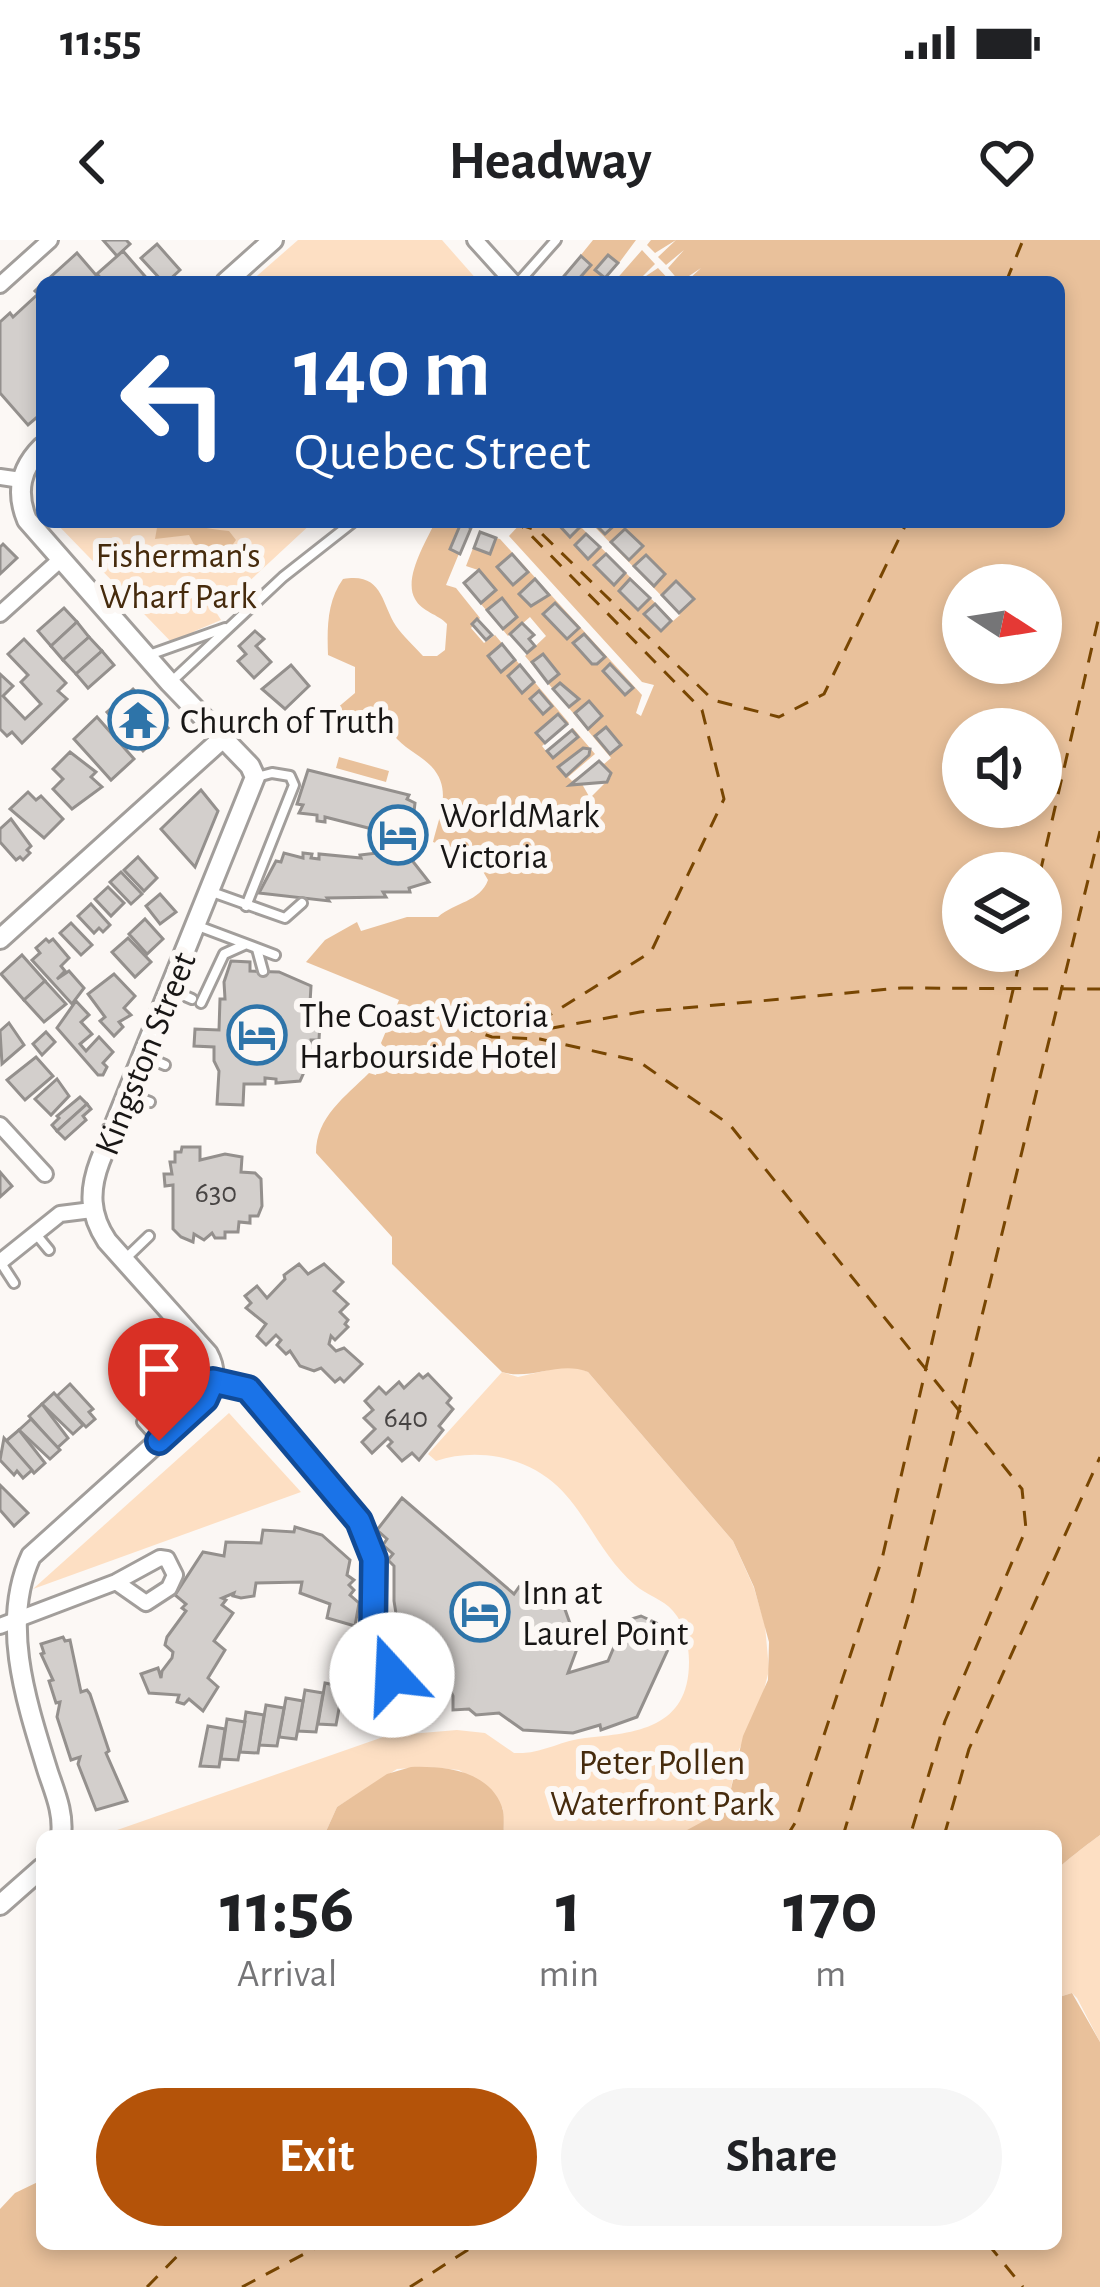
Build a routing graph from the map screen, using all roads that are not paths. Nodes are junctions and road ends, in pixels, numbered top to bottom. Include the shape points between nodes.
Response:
1 (50, 240) edge
2 (272, 240) edge
3 (475, 240) edge
4 (556, 240) edge
5 (233, 276) edge
6 (510, 276) edge
7 (522, 276) edge
8 (0, 285) edge
9 (36, 454) edge
10 (0, 477) edge
11 (21, 480) junction
12 (345, 528) edge
13 (61, 559) junction
14 (0, 614) edge
15 (232, 625) junction
16 (147, 656) junction
17 (170, 683) junction
18 (223, 738) junction
19 (252, 787) junction
20 (211, 892) junction
21 (302, 903) dead end
22 (246, 906) junction
23 (197, 925) junction
24 (0, 939) edge
25 (251, 946) junction
26 (275, 955) dead end
27 (263, 971) dead end
28 (170, 990) junction
29 (142, 1056) junction
30 (165, 1065) dead end
31 (128, 1093) junction
32 (150, 1102) dead end
33 (0, 1125) edge
34 (45, 1174) dead end
35 (92, 1210) junction
36 (34, 1232) junction
37 (149, 1236) dead end
38 (49, 1250) dead end
39 (124, 1261) junction
40 (0, 1262) edge
41 (14, 1283) dead end
42 (213, 1381) junction
43 (176, 1391) dead end
44 (193, 1411) junction
45 (142, 1422) dead end
46 (159, 1441) junction
47 (116, 1582) dead end
48 (6, 1590) edge
49 (3, 1625) edge
50 (412, 1695) dead end
51 (61, 1830) edge
52 (36, 1873) edge
53 (0, 1905) edge

1 - 8 street
2 - 5 street
3 - 6 street
4 - 7 lane
9 - 11 street
10 - 11 street
11 - 13 street via 27,520
12 - 15 lane
13 - 14 street
13 - 16 street
15 - 16 lane
15 - 17 lane
16 - 17 street
17 - 18 street
18 - 19 street via 250,766
18 - 24 street
19 - 20 street, Kingston Street
19 - 22 lane via 279,773 294,785
20 - 22 lane
20 - 23 street, Kingston Street
21 - 22 lane via 285,918
23 - 25 lane
23 - 28 street, Kingston Street
25 - 26 lane
25 - 27 lane
25 - 28 lane via 224,954 196,1001
28 - 29 street, Kingston Street
29 - 30 lane
29 - 31 street, Kingston Street
31 - 32 lane
31 - 35 street, Kingston Street via 95,1173
33 - 34 street
35 - 36 street via 60,1214
35 - 39 street
36 - 38 lane
36 - 40 street
37 - 39 lane
39 - 42 street via 208,1354
40 - 41 lane
42 - 44 street
42 - 50 street via 248,1389 359,1521 374,1559 377,1650
43 - 44 lane
44 - 46 street
45 - 46 lane
46 - 48 street via 41,1546
47 - 49 street
48 - 49 street
49 - 51 street
52 - 53 street

